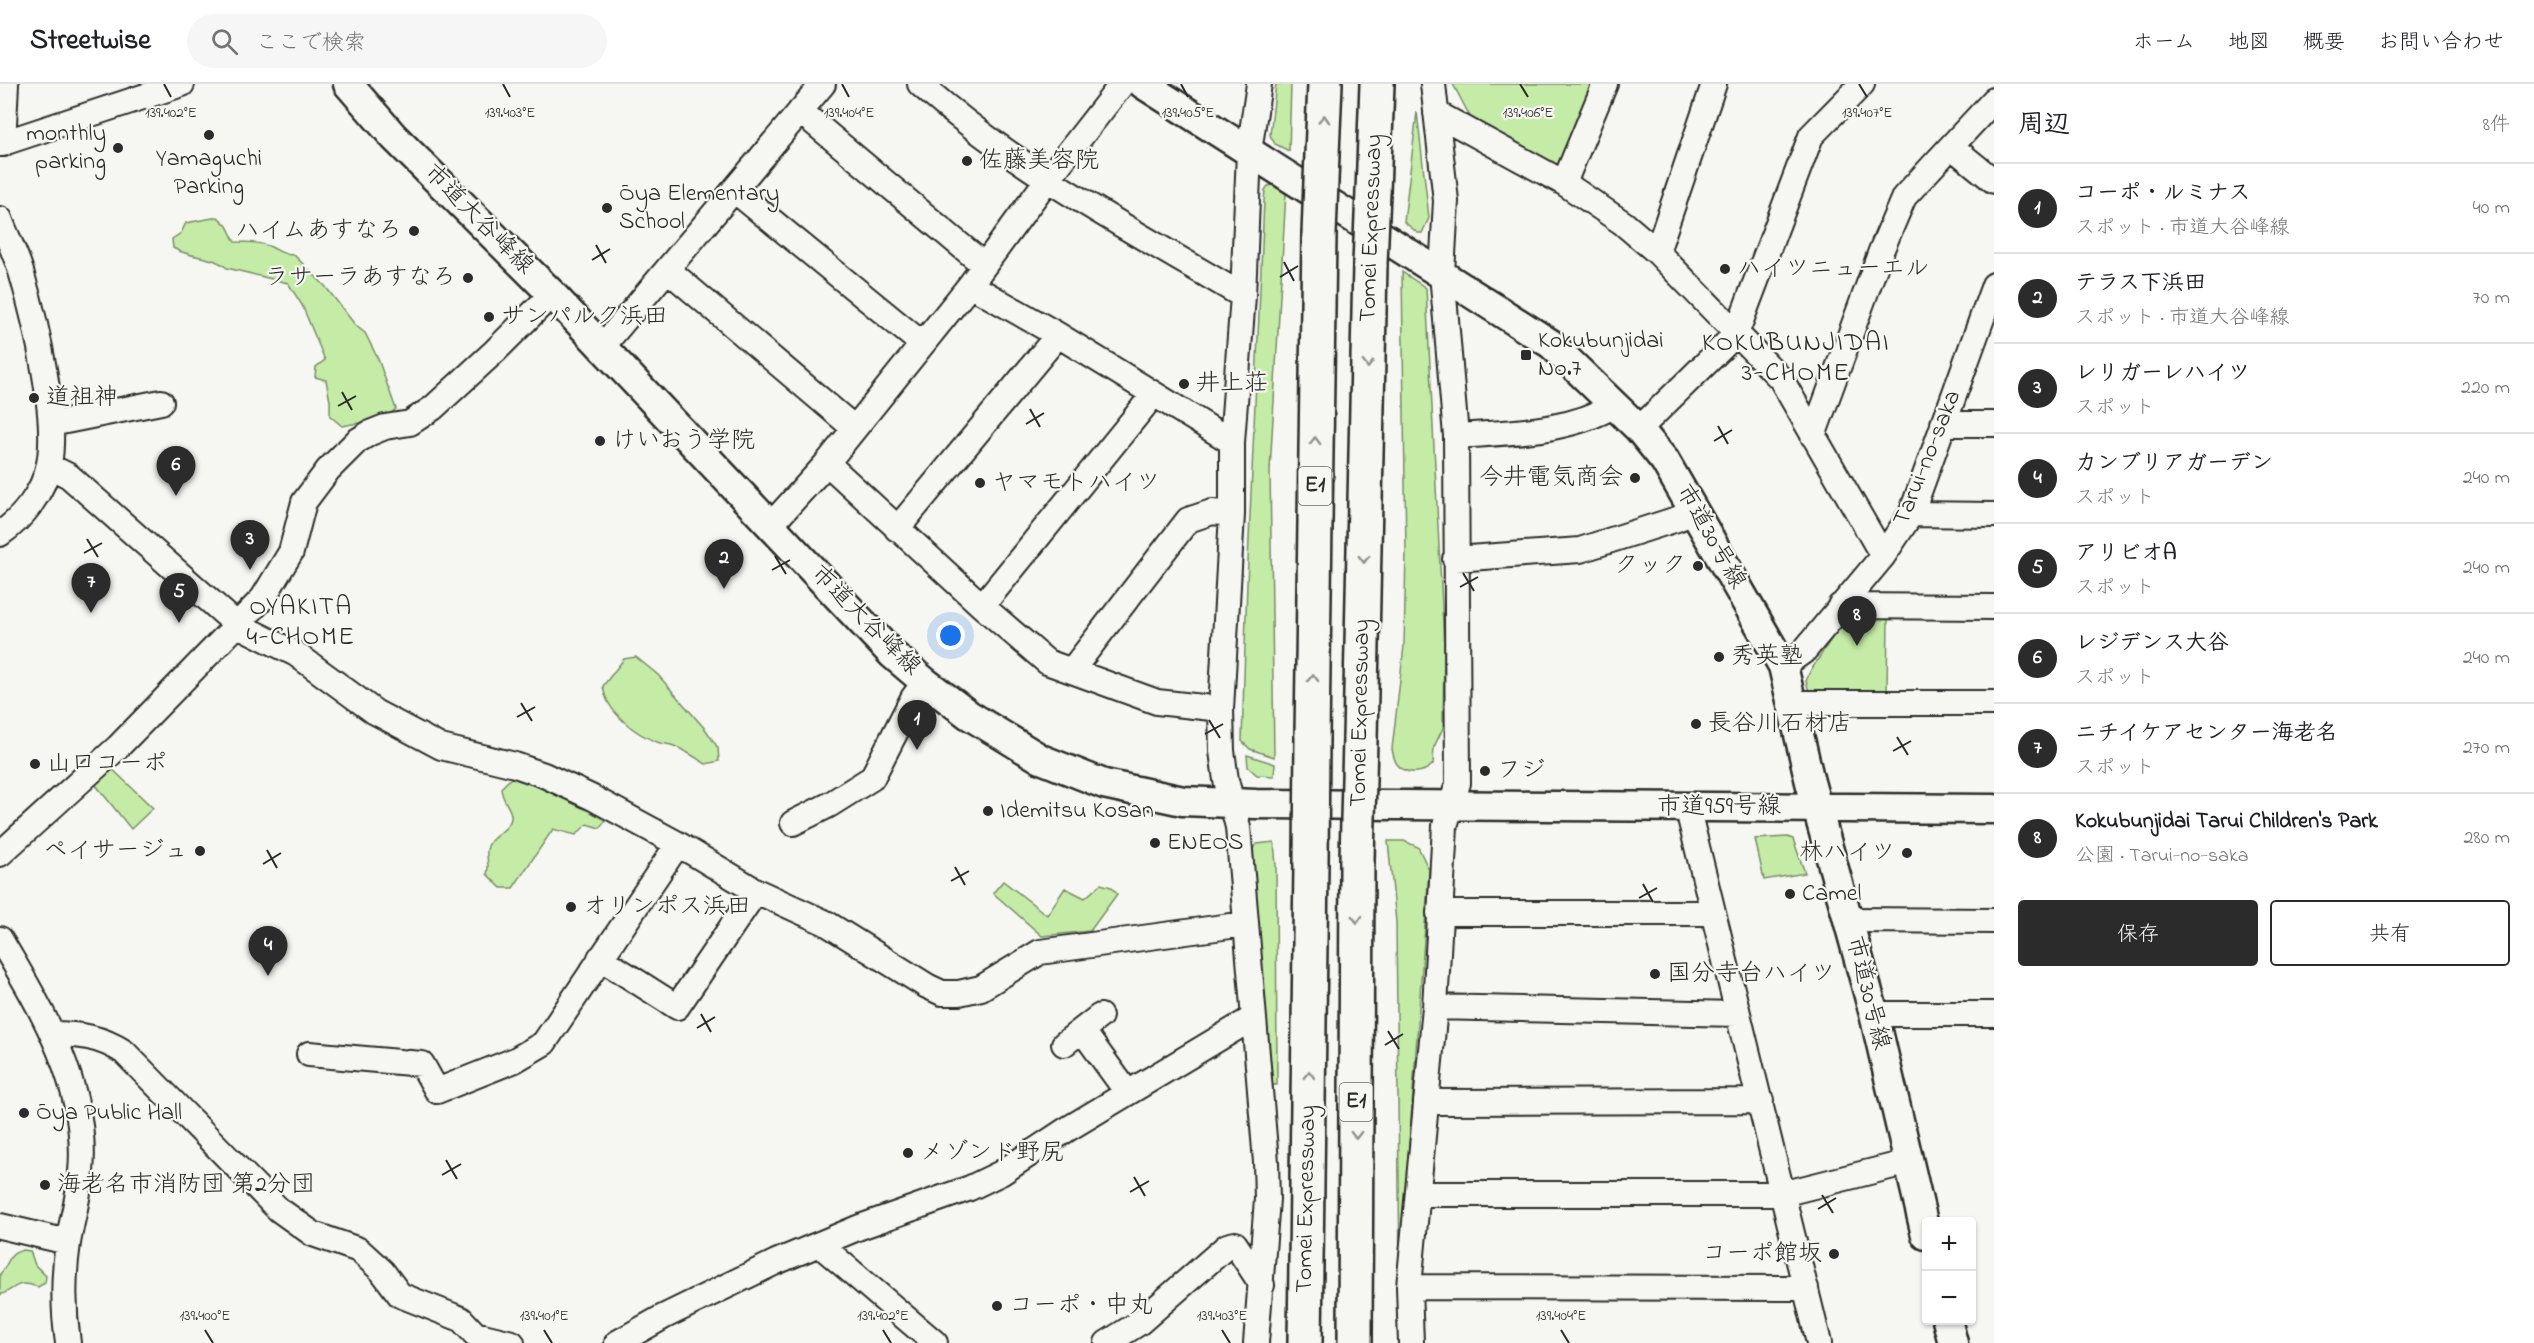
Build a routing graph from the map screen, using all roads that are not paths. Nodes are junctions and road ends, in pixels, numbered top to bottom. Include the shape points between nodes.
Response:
1 (6, 84) edge
2 (183, 84) edge
3 (348, 84) edge
4 (823, 84) edge
5 (920, 84) edge
6 (1122, 84) edge
7 (1143, 84) edge
8 (1259, 84) edge
9 (1325, 84) edge
10 (1377, 84) edge
11 (1432, 84) edge
12 (1605, 84) edge
13 (1714, 84) edge
14 (1862, 84) edge
15 (142, 90) edge
16 (1994, 100) edge
17 (800, 111) junction
18 (1437, 113) junction
19 (1, 144) edge
20 (1952, 147) junction
21 (1249, 152) junction
22 (1047, 180) junction
23 (1994, 181) edge
24 (1564, 183) junction
25 (734, 190) junction
26 (0, 219) edge
27 (1657, 252) junction
28 (984, 265) junction
29 (669, 270) junction
30 (1442, 273) junction
31 (970, 285) junction
32 (1994, 285) edge
33 (552, 294) junction
34 (1243, 296) junction
35 (1985, 332) edge
36 (1736, 334) junction
37 (1058, 335) junction
38 (921, 344) junction
39 (602, 347) junction
40 (1154, 394) junction
41 (161, 402) dead end
42 (1615, 405) junction
43 (51, 424) junction
44 (1942, 424) junction
45 (1994, 424) edge
46 (854, 429) junction
47 (1639, 429) junction
48 (1456, 436) junction
49 (1813, 436) junction
50 (1232, 442) junction
51 (827, 463) junction
52 (49, 466) junction
53 (1696, 511) junction
54 (1232, 513) junction
55 (1911, 514) junction
56 (1994, 515) edge
57 (771, 526) junction
58 (897, 529) junction
59 (0, 534) edge
60 (1883, 556) junction
61 (1455, 559) junction
62 (982, 606) junction
63 (1840, 606) junction
64 (1994, 607) edge
65 (236, 624) junction
66 (1783, 666) junction
67 (1072, 670) junction
68 (925, 682) junction
69 (1793, 702) junction
70 (1994, 703) edge
71 (1221, 709) junction
72 (1232, 803) junction
73 (1448, 804) junction
74 (1687, 806) junction
75 (1817, 808) junction
76 (1994, 809) edge
77 (793, 823) dead end
78 (678, 844) junction
79 (0, 854) edge
80 (756, 891) junction
81 (1439, 913) junction
82 (1713, 913) junction
83 (1850, 920) junction
84 (1994, 921) edge
85 (1245, 924) junction
86 (0, 939) edge
87 (600, 958) junction
88 (1435, 1007) junction
89 (1738, 1014) junction
90 (1874, 1014) junction
91 (1994, 1014) edge
92 (1253, 1018) junction
93 (1082, 1030) dead end
94 (52, 1034) junction
95 (309, 1054) dead end
96 (1127, 1092) junction
97 (1761, 1101) junction
98 (1426, 1102) junction
99 (1909, 1162) junction
100 (1418, 1194) junction
101 (1782, 1194) junction
102 (1922, 1218) edge
103 (0, 1226) edge
104 (68, 1242) junction
105 (819, 1244) junction
106 (1262, 1284) junction
107 (1409, 1287) junction
108 (1806, 1288) junction
109 (1948, 1325) edge
110 (68, 1343) edge
111 (512, 1343) edge
112 (617, 1343) edge
113 (935, 1343) edge
114 (1107, 1343) edge
115 (1256, 1343) edge
116 (1305, 1343) edge
117 (1355, 1343) edge
118 (1411, 1343) edge
119 (1819, 1343) edge
120 (1953, 1343) edge

1 - 19 street
2 - 15 street
3 - 33 street, 市道大谷峰線 via 394,137
4 - 17 street
5 - 22 street via 948,109
6 - 22 street
7 - 21 street, 市道30号線
8 - 21 street
116 -> 9 highway, Tomei Expressway / E1, bridge via 1319,235
10 -> 117 highway, Tomei Expressway / E1, bridge via 1360,739
11 - 18 street
12 - 24 street
13 - 27 street
14 - 36 street via 1811,136
15 - 19 street
16 - 20 street
17 - 25 street
17 - 28 street
18 - 24 street
18 - 30 street via 1446,201
20 - 23 street
20 - 49 street via 1904,197
21 - 30 street, 市道30号線
21 - 34 street
22 - 28 street
22 - 34 street
24 - 27 street via 1623,223
25 - 29 street
25 - 38 street
26 - 43 street via 22,273
27 - 36 street
28 - 31 street
29 - 39 street
29 - 46 street
30 - 42 street, 市道30号線 via 1551,344
30 - 48 street
31 - 37 street
31 - 38 street
32 - 35 street, Tarui-no-saka
33 - 39 street, 市道大谷峰線
33 - 65 street via 433,408 410,423 370,433 328,470 304,502 291,552 263,598
34 - 50 street
35 - 44 street, Tarui-no-saka
36 - 47 street
36 - 49 street via 1781,379
37 - 40 street
37 - 58 street
38 - 46 street
39 - 57 street, 市道大谷峰線
40 - 50 street
40 - 62 street
41 - 43 street
42 - 47 street, 市道30号線
42 - 48 street via 1550,429
43 - 52 street
44 - 45 street
44 - 55 street, Tarui-no-saka
46 - 51 street
47 - 53 street, 市道30号線 via 1665,461
48 - 61 street
49 - 60 street
50 - 54 street
51 - 57 street
51 - 58 street
52 - 59 street via 36,498
52 - 65 street via 69,476
53 - 61 street via 1580,550
53 - 66 street, 市道30号線
54 - 67 street via 1212,512 1188,520
54 - 71 street
55 - 56 street
55 - 60 street, Tarui-no-saka
57 - 68 street, 市道大谷峰線 via 892,654
58 - 62 street
60 - 63 street, Tarui-no-saka
61 - 73 street via 1458,783
62 - 67 street via 1047,662
63 - 64 street
63 - 66 street, Tarui-no-saka via 1804,651
65 - 78 street via 296,654 375,712 441,747 544,776 594,798
65 - 79 street via 118,747
66 - 69 street, 市道30号線
67 - 71 street via 1157,702
68 - 72 street, 市道大谷峰線 via 969,715 1041,759 1104,784 1183,801
68 - 77 street via 872,778
69 - 70 street
69 - 75 street, 市道30号線
71 - 72 street via 1222,751
72 - 73 street, 市道大谷峰線
72 - 85 street via 1238,827
73 - 74 street, 市道959号線
73 - 81 street
74 - 75 street, 市道959号線
74 - 82 street
75 - 76 street, 市道959号線
75 - 83 street, 市道30号線
78 - 80 street
78 - 87 street
80 - 85 street via 826,923 942,993 981,988 1040,952
80 - 87 street via 677,1007
81 - 82 street
81 - 88 street
82 - 89 street
83 - 84 street
83 - 90 street, 市道30号線
85 - 92 street
86 - 94 street
87 - 95 street via 544,1043 515,1060 437,1091 422,1064
88 - 89 street
88 - 98 street
89 - 97 street
90 - 91 street
90 - 99 street, 市道30号線
92 - 96 street
92 - 106 street via 1266,1162
93 - 96 street
94 - 104 street via 73,1094 81,1146 78,1203
94 - 111 street via 74,1033 112,1044 124,1052 278,1209 313,1234 359,1250 400,1295 461,1319 475,1335
96 - 105 street via 991,1178
97 - 98 street
97 - 101 street
98 - 100 street
99 - 101 street
99 - 102 street, 市道30号線
100 - 101 street
100 - 107 street
101 - 108 street
103 - 104 street
104 - 110 street via 63,1298
105 - 112 street via 730,1284
105 - 113 street
106 - 114 street via 1235,1244 1227,1246 1139,1323
106 - 115 street
107 - 108 street
107 - 118 street
108 - 119 street
109 - 120 street

